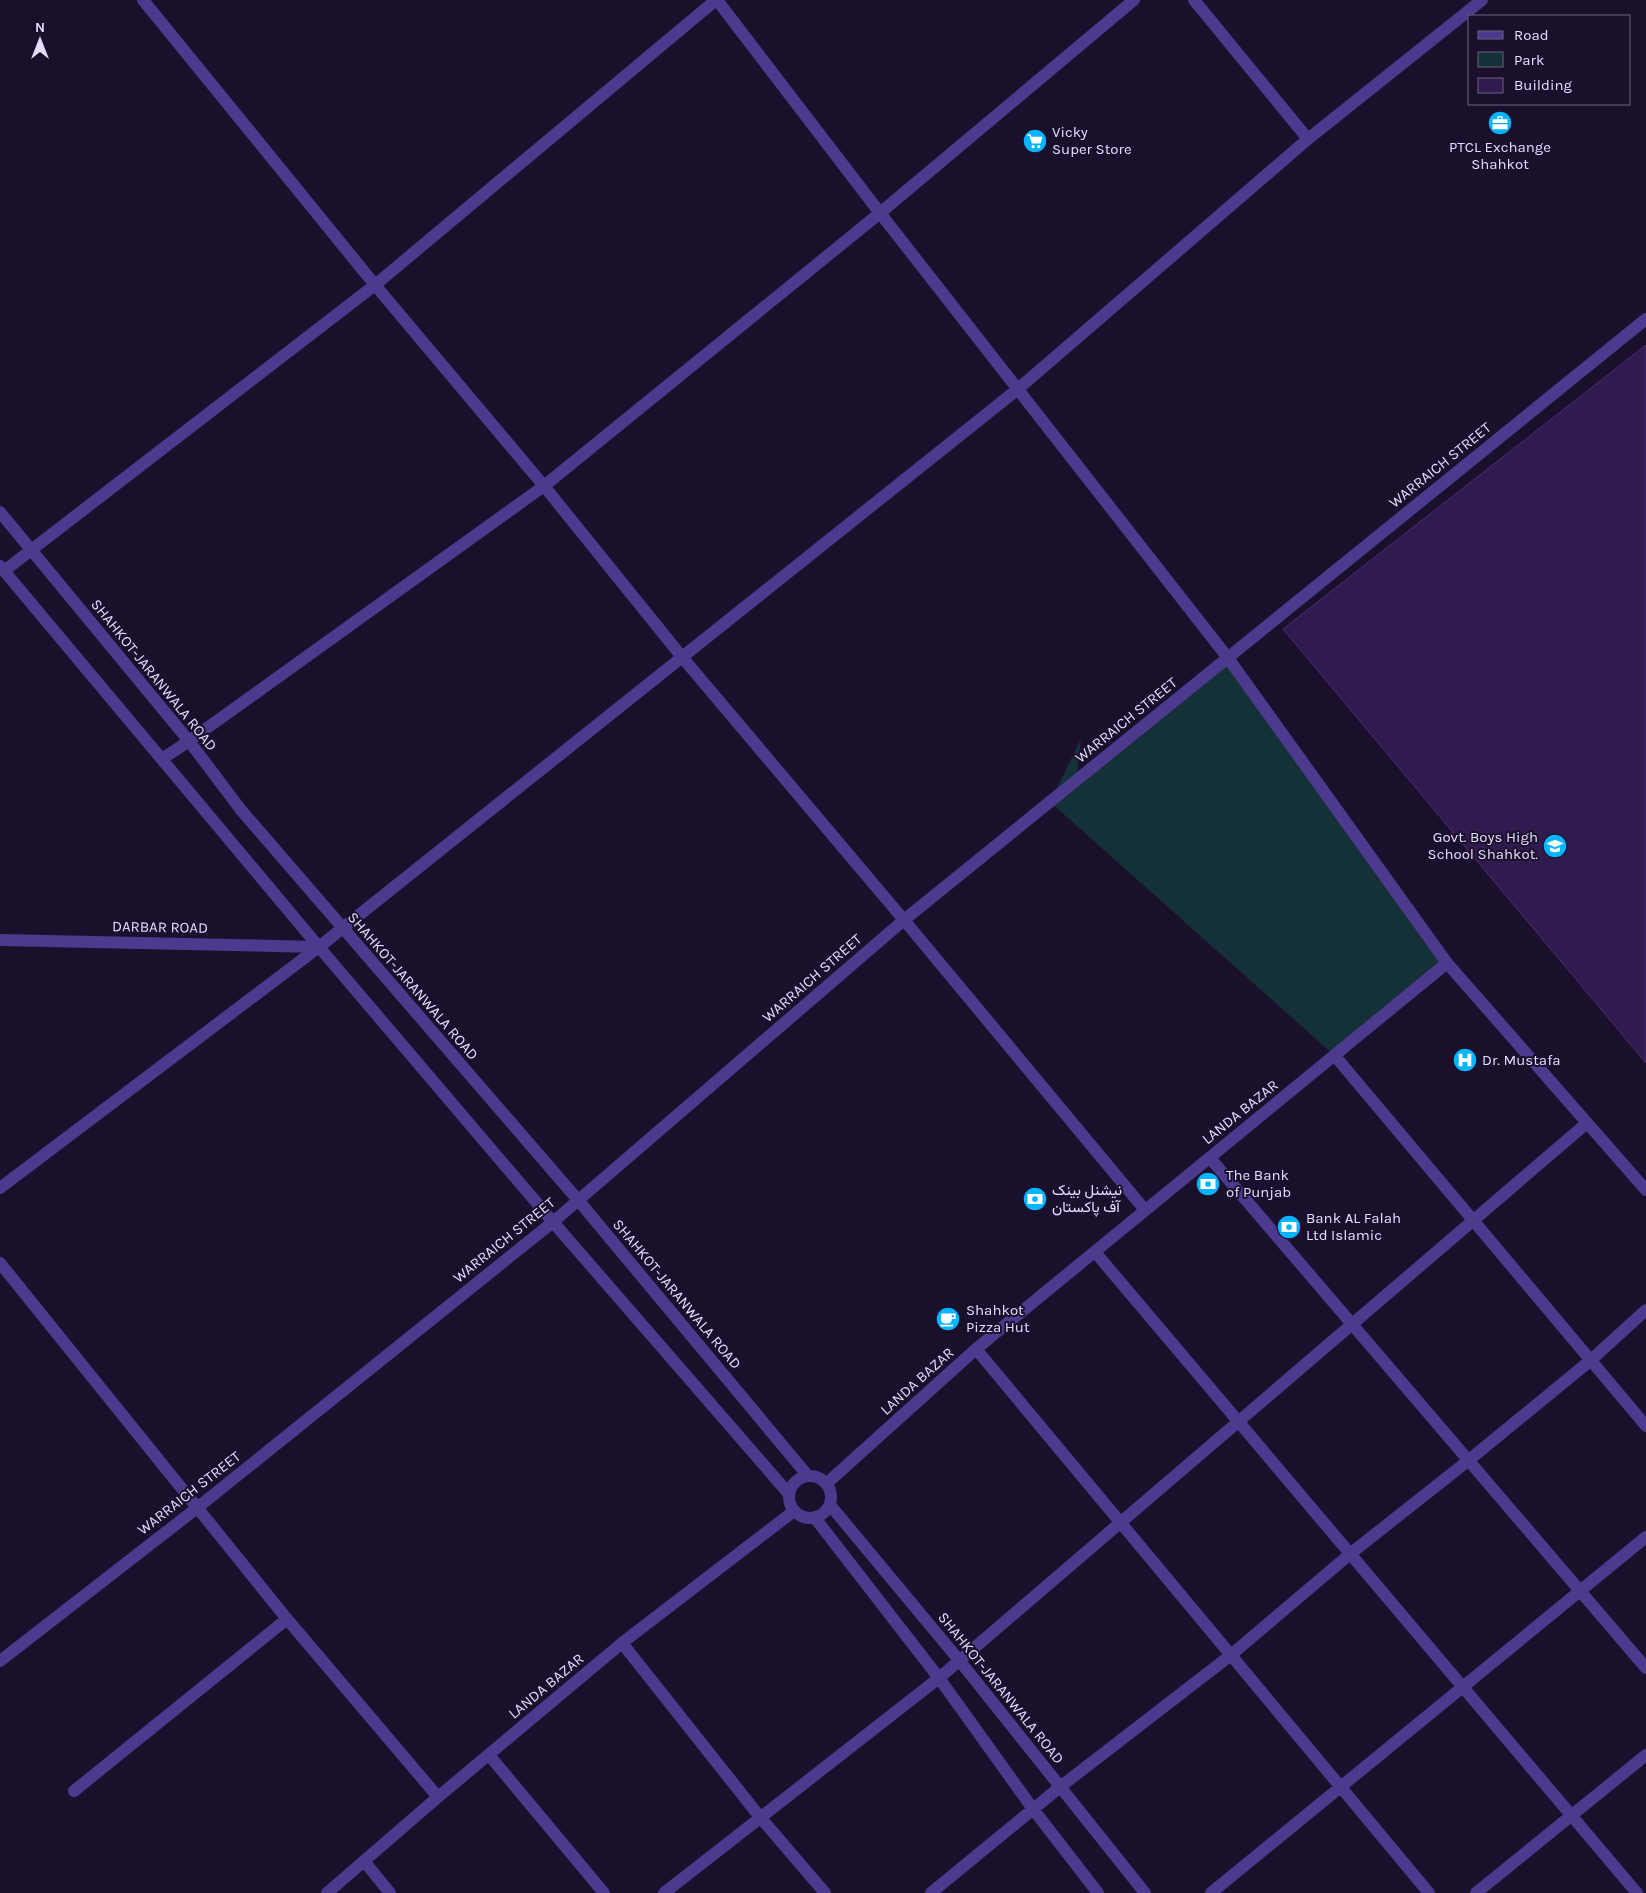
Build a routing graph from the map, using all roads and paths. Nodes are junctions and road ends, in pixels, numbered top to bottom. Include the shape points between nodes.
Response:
1 (144, 0) edge
2 (717, 0) edge
3 (1134, 0) edge
4 (1194, 0) edge
5 (1482, 0) edge
6 (1308, 139) junction
7 (880, 213) junction
8 (375, 285) junction
9 (1646, 319) edge
10 (1018, 389) junction
11 (544, 486) junction
12 (0, 512) edge
13 (32, 551) junction
14 (2, 569) edge
15 (682, 657) junction
16 (1228, 658) junction
17 (189, 742) junction
18 (162, 759) junction
19 (904, 920) junction
20 (342, 929) junction
21 (0, 940) edge
22 (319, 947) junction
23 (1448, 963) junction
24 (1335, 1056) junction
25 (1587, 1123) junction
26 (1210, 1158) junction
27 (0, 1188) edge
28 (1646, 1190) edge
29 (578, 1200) junction
30 (1145, 1210) junction
31 (1474, 1221) junction
32 (552, 1222) junction
33 (1095, 1252) junction
34 (0, 1263) edge
35 (1646, 1310) edge
36 (1352, 1324) junction
37 (976, 1349) junction
38 (1591, 1360) junction
39 (1238, 1422) junction
40 (1646, 1426) edge
41 (1468, 1460) junction
42 (808, 1476) junction
43 (826, 1484) junction
44 (789, 1494) junction
45 (830, 1505) junction
46 (197, 1508) junction
47 (794, 1512) junction
48 (815, 1518) junction
49 (1121, 1522) junction
50 (1646, 1537) edge
51 (1350, 1554) junction
52 (1580, 1590) junction
53 (287, 1619) junction
54 (622, 1643) junction
55 (1231, 1655) junction
56 (959, 1660) junction
57 (0, 1661) edge
58 (1646, 1668) edge
59 (939, 1678) junction
60 (1463, 1687) junction
61 (489, 1755) junction
62 (1646, 1755) edge
63 (1342, 1786) junction
64 (1060, 1787) junction
65 (74, 1791) dead end
66 (438, 1797) junction
67 (1033, 1809) junction
68 (1572, 1815) junction
69 (760, 1817) junction
70 (364, 1861) junction
71 (327, 1893) edge
72 (390, 1893) edge
73 (604, 1893) edge
74 (664, 1893) edge
75 (825, 1893) edge
76 (931, 1893) edge
77 (1098, 1893) edge
78 (1146, 1893) edge
79 (1211, 1893) edge
80 (1429, 1893) edge
81 (1476, 1893) edge
82 (1637, 1893) edge

1 - 8 street
2 - 7 street
2 - 8 street
3 - 7 street
4 - 6 street
5 - 6 street
6 - 10 street
7 - 10 street
7 - 11 street
8 - 11 street
8 - 13 street
9 - 16 street, WARRAICH STREET
10 - 15 street
10 - 16 street
11 - 15 street
11 - 17 street
12 - 13 street, SHAHKOT-JARANWALA ROAD
13 - 14 street
13 - 17 street, SHAHKOT-JARANWALA ROAD
14 - 18 street
15 - 19 street
15 - 20 street
16 - 19 street, WARRAICH STREET
16 - 23 street
17 - 18 street
17 - 20 street, SHAHKOT-JARANWALA ROAD via 241,810
18 - 22 street
19 - 29 street, WARRAICH STREET
19 - 30 street
20 - 22 street
20 - 29 street, SHAHKOT-JARANWALA ROAD
21 - 22 street, DARBAR ROAD
22 - 27 street
22 - 32 street
23 - 24 street, LANDA BAZAR
23 - 25 street
24 - 26 street, LANDA BAZAR
24 - 31 street
25 - 28 street
25 - 31 street
26 - 30 street, LANDA BAZAR
26 - 36 street
29 - 32 street, WARRAICH STREET
29 - 42 street, SHAHKOT-JARANWALA ROAD
30 - 33 street, LANDA BAZAR
31 - 36 street
31 - 38 street
32 - 44 street
32 - 46 street, WARRAICH STREET
33 - 37 street, LANDA BAZAR
33 - 39 street
34 - 46 street
35 - 38 street
36 - 39 street
36 - 41 street
37 - 43 street, LANDA BAZAR
37 - 49 street
38 - 40 street
38 - 41 street
39 - 49 street
39 - 51 street
41 - 51 street
41 - 52 street
42 - 43 street
42 - 44 street via 792,1485
43 - 45 street via 831,1494
44 - 47 street
45 - 48 street
45 - 56 street, SHAHKOT-JARANWALA ROAD
46 - 53 street
46 - 57 street, WARRAICH STREET
47 - 48 street via 807,1519
47 - 54 street, LANDA BAZAR
48 - 59 street
49 - 55 street
49 - 56 street
50 - 52 street
51 - 55 street
51 - 60 street
52 - 58 street
52 - 60 street
53 - 65 street
53 - 66 street
54 - 61 street, LANDA BAZAR
54 - 69 street
55 - 63 street
55 - 64 street
56 - 59 street
56 - 64 street, SHAHKOT-JARANWALA ROAD
59 - 67 street
59 - 69 street
60 - 63 street
60 - 68 street
61 - 66 street, LANDA BAZAR
61 - 73 street
62 - 68 street
63 - 79 street
63 - 80 street
64 - 67 street
64 - 78 street, SHAHKOT-JARANWALA ROAD
66 - 70 street, LANDA BAZAR
67 - 76 street
67 - 77 street
68 - 81 street
68 - 82 street
69 - 74 street
69 - 75 street
70 - 71 street, LANDA BAZAR
70 - 72 street

